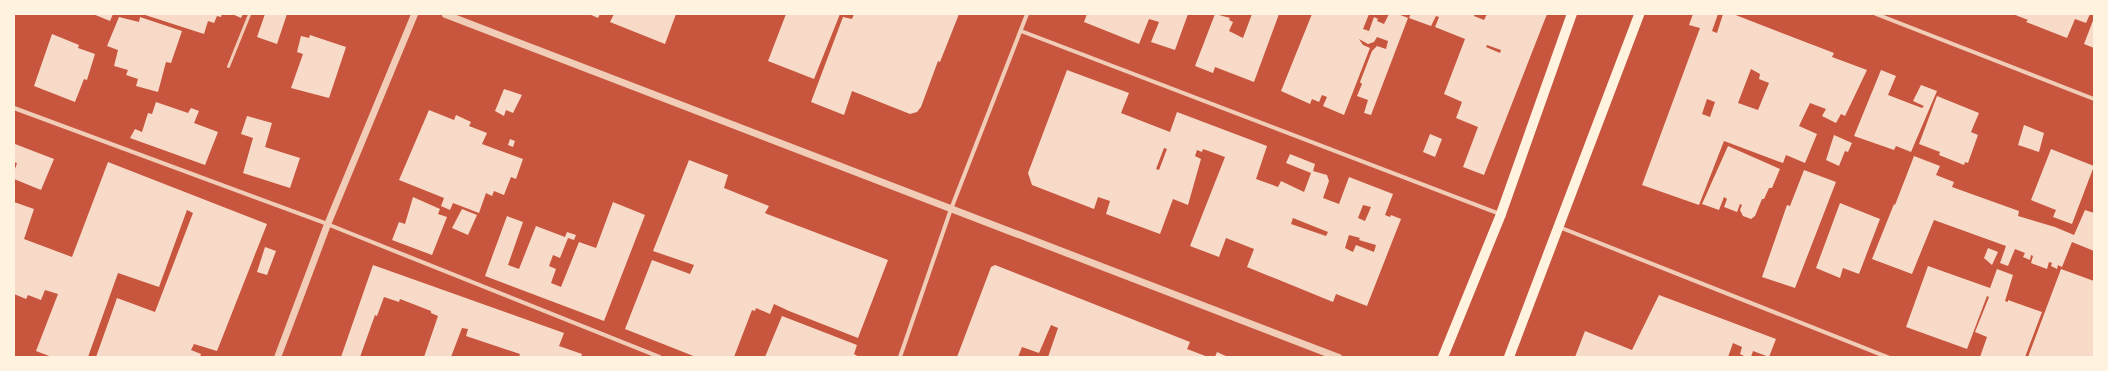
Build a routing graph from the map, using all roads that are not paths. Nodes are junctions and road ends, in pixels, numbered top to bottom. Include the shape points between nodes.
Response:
1 (249, 14) edge
2 (414, 14) edge
3 (445, 14) edge
4 (1027, 14) edge
5 (1572, 14) edge
6 (1639, 14) edge
7 (1876, 14) edge
8 (1021, 31) junction
9 (228, 66) dead end
10 (2094, 99) edge
11 (14, 108) edge
12 (952, 209) junction
13 (1500, 214) junction
14 (327, 224) junction
15 (1558, 227) junction
16 (277, 357) edge
17 (659, 357) edge
18 (900, 357) edge
19 (1338, 357) edge
20 (1443, 357) edge
21 (1509, 357) edge
22 (1888, 357) edge

1 - 9 lane
2 - 14 street
3 - 12 street
4 - 8 street
5 - 13 main road
6 - 15 main road
7 - 10 street
8 - 12 street
8 - 13 street
11 - 14 street
12 - 18 street
12 - 19 street
13 - 20 main road
14 - 16 street
14 - 17 street
15 - 21 main road
15 - 22 street

